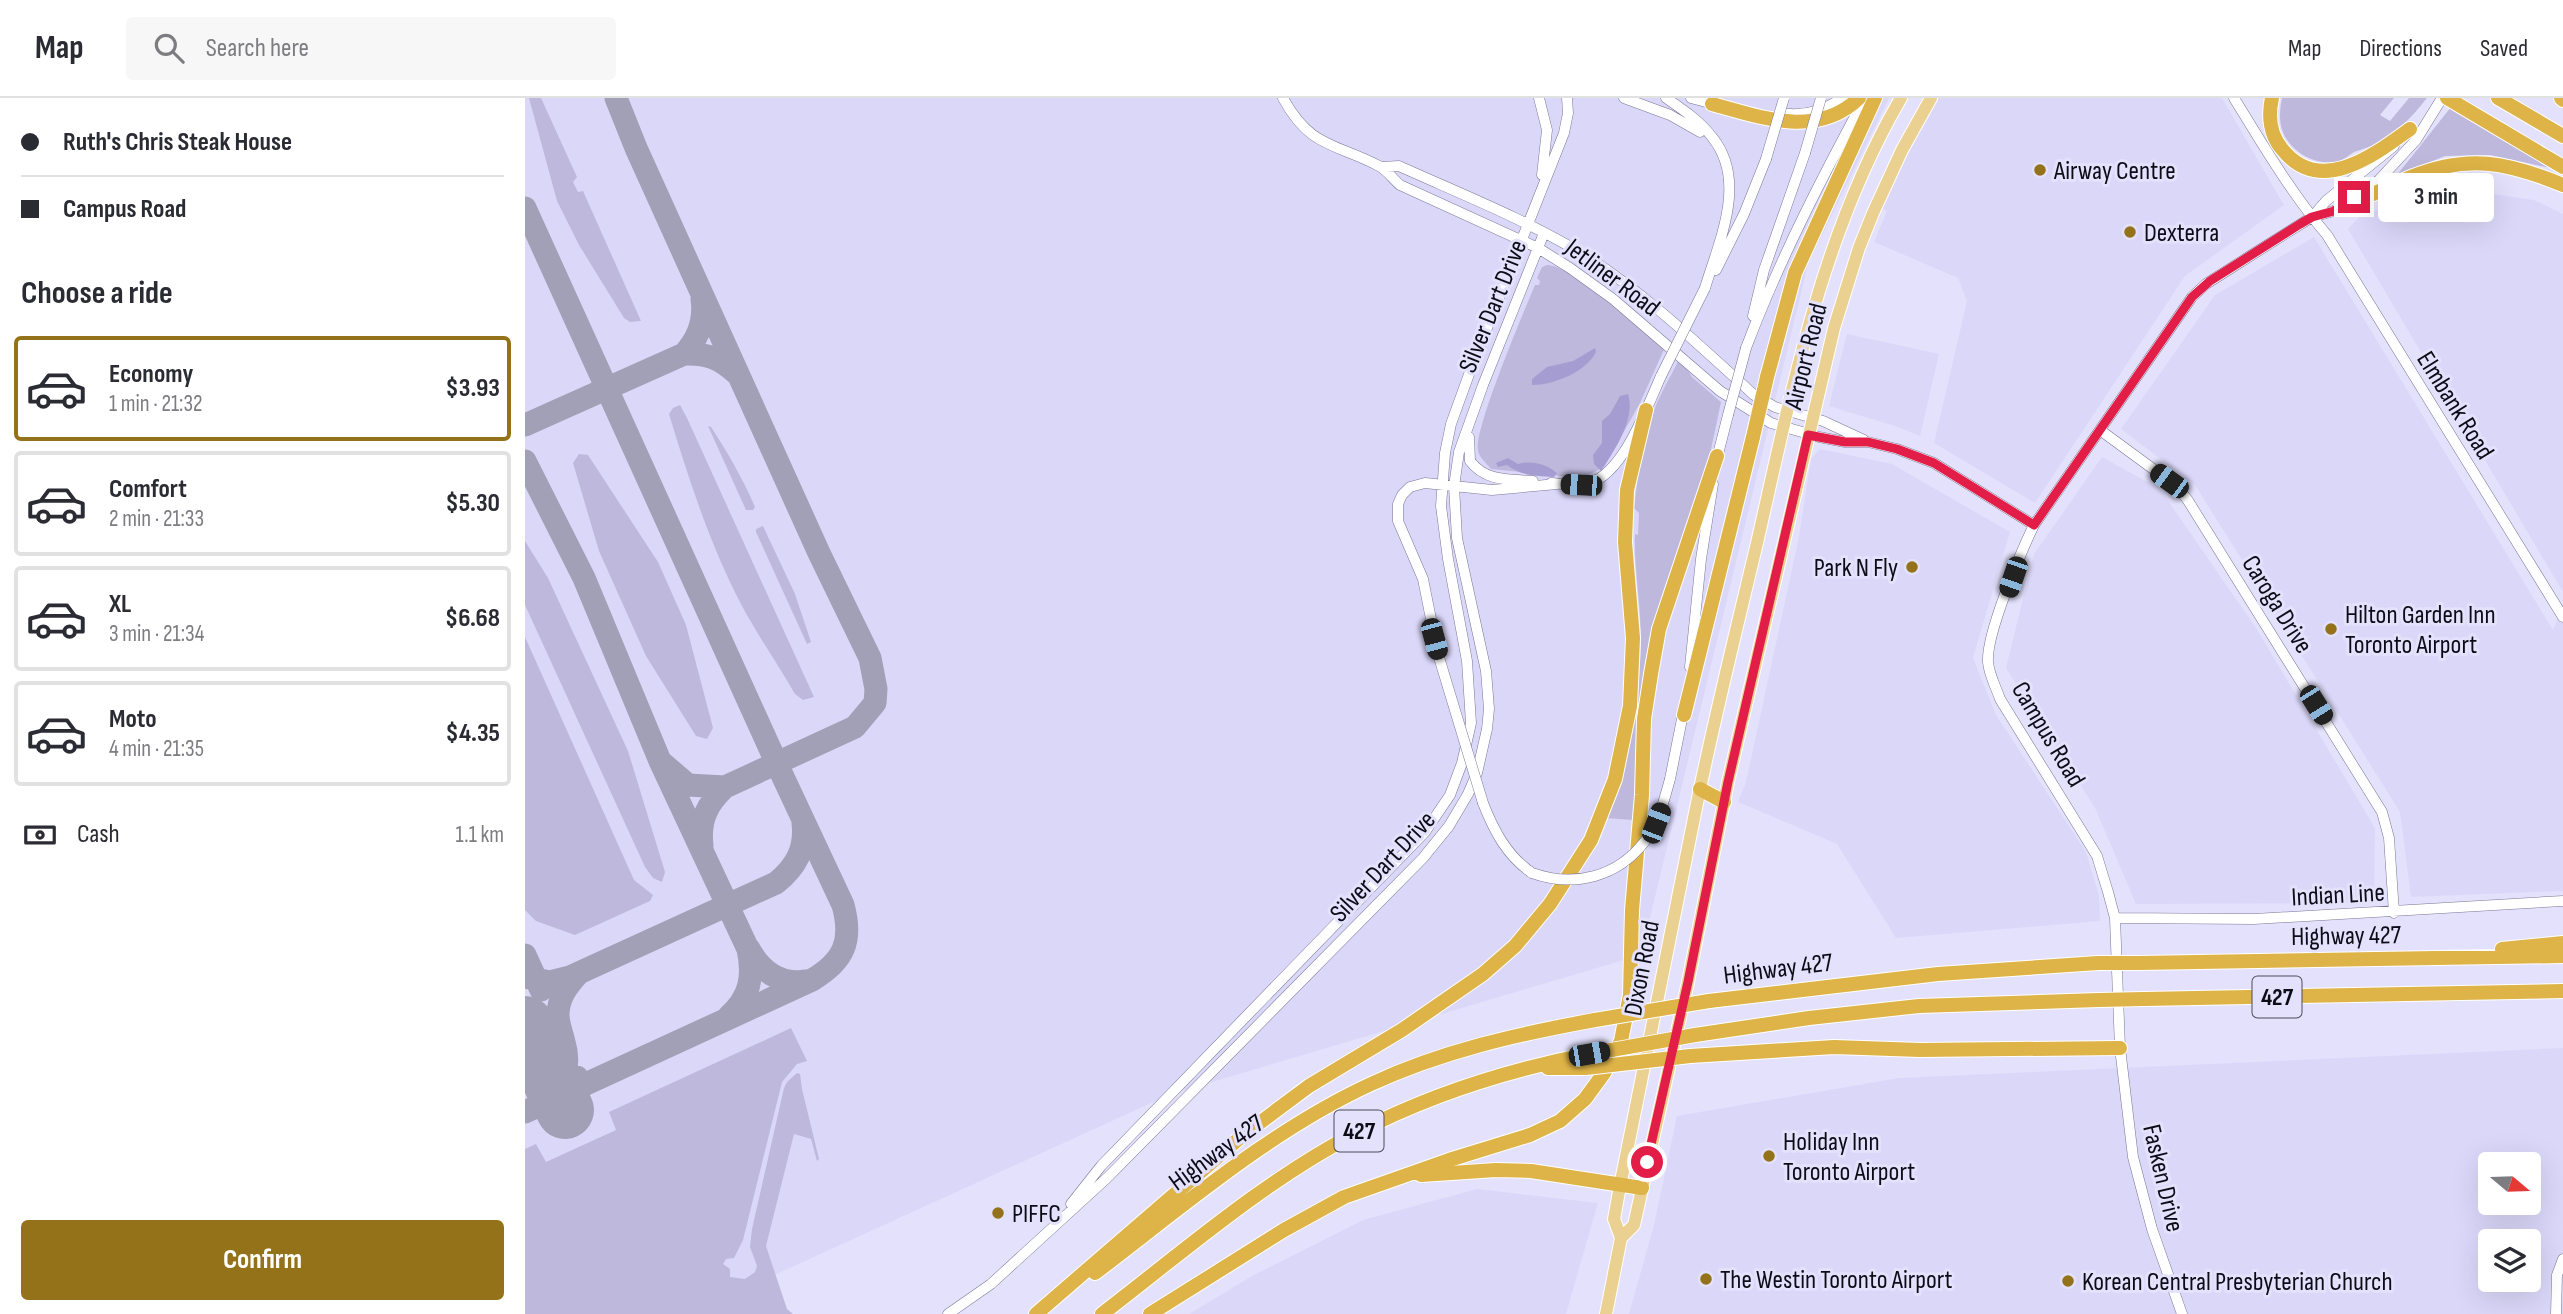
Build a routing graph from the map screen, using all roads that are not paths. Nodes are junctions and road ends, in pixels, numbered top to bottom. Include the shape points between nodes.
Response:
1 (1283, 98) edge
2 (1539, 98) edge
3 (1567, 98) edge
4 (1625, 98) edge
5 (1666, 98) edge
6 (1691, 98) edge
7 (1784, 98) edge
8 (1821, 98) edge
9 (1842, 98) edge
10 (1866, 98) edge
11 (1875, 98) edge
12 (1901, 98) edge
13 (1931, 98) edge
14 (2234, 98) edge
15 (2272, 98) edge
16 (2444, 98) edge
17 (2505, 101) edge
18 (1711, 104) junction
19 (1858, 105) edge
20 (2434, 107) junction
21 (2410, 129) junction
22 (2563, 136) edge
23 (1721, 150) junction
24 (1382, 167) junction
25 (2563, 167) edge
26 (2563, 185) edge
27 (1535, 203) junction
28 (2341, 206) junction
29 (2312, 217) junction
30 (1527, 225) junction
31 (1543, 233) junction
32 (1521, 241) junction
33 (1538, 248) junction
34 (1605, 270) junction
35 (1596, 285) junction
36 (1705, 288) junction
37 (1746, 348) junction
38 (1646, 410) junction
39 (1787, 411) junction
40 (1812, 418) junction
41 (1470, 426) junction
42 (1784, 427) junction
43 (2100, 430) junction
44 (1808, 435) junction
45 (1868, 442) junction
46 (1717, 456) junction
47 (1557, 484) junction
48 (1441, 485) junction
49 (1454, 486) junction
50 (2034, 525) junction
51 (2562, 614) edge
52 (1684, 715) junction
53 (1700, 789) junction
54 (1724, 802) junction
55 (2563, 901) edge
56 (2394, 913) junction
57 (2115, 918) junction
58 (2563, 943) edge
59 (2563, 956) edge
60 (2409, 958) junction
61 (1272, 989) junction
62 (2563, 991) edge
63 (1282, 1000) junction
64 (2120, 1048) junction
65 (1587, 1061) junction
66 (1409, 1175) junction
67 (1620, 1186) junction
68 (1641, 1188) junction
69 (1055, 1224) junction
70 (1621, 1238) junction
71 (2563, 1259) edge
72 (948, 1314) edge
73 (1038, 1314) edge
74 (1102, 1314) edge
75 (1150, 1314) edge
76 (1606, 1314) edge
77 (2182, 1314) edge
78 (2556, 1314) edge

1 - 24 street, Jetliner Road via 1311,135
2 - 27 street via 1547,142
3 - 27 street via 1567,123
4 - 23 street via 1684,121
5 - 23 street via 1703,127
6 - 18 street
7 - 36 street, bridge via 1744,214
8 - 37 street, bridge via 1762,277
9 - 18 street via 1820,111 1803,114
10 - 19 street
11 - 52 highway, bridge via 1795,273
12 - 39 main road, Airport Road via 1867,163 1831,250
13 - 40 main road, Airport Road via 1902,149 1859,248
14 - 29 street, Elmbank Road
15 - 21 highway via 2271,127 2280,146 2292,160 2313,169 2354,165
16 - 20 street
16 - 25 highway
17 - 22 highway
18 - 19 highway via 1795,123 1826,119
19 - 37 street via 1768,289
20 - 21 street, Campus Road
20 - 28 street, Campus Road via 2416,141 2391,169
21 - 29 street, Campus Road
23 - 36 street via 1730,198
24 - 30 street, Jetliner Road via 1399,166
24 - 32 street, Jetliner Road via 1400,185
26 - 28 highway via 2498,165 2457,163
27 - 30 street, Silver Dart Drive
28 - 29 street, Campus Road
29 - 43 street, Campus Road via 2192,297
29 - 51 street, Elmbank Road
30 - 31 street, Jetliner Road
30 - 32 street, Silver Dart Drive
31 - 33 street, Silver Dart Drive
31 - 34 street, Jetliner Road
32 - 33 street, Jetliner Road
32 - 48 street, Silver Dart Drive via 1451,424
33 - 35 street, Jetliner Road
33 - 41 street, Silver Dart Drive
34 - 35 street
34 - 39 street, Jetliner Road via 1754,395
35 - 42 street, Jetliner Road via 1720,391
36 - 38 street, bridge
37 - 46 street, bridge
38 - 47 street via 1626,449 1605,475 1581,485
38 - 73 highway via 1627,490 1625,542 1633,638 1630,706 1615,779 1591,840 1550,904 1515,946 1483,974 1402,1030 1308,1086 1253,1128
39 - 40 street, Jetliner Road
39 - 42 main road, Airport Road
40 - 44 main road, Airport Road
40 - 45 street, Jetliner Road
41 - 47 street via 1468,453 1481,473
41 - 49 street, Silver Dart Drive via 1459,452
42 - 44 street, Jetliner Road
42 - 53 main road, Airport Road
43 - 50 street, Campus Road
43 - 56 street, Caroga Drive via 2175,485 2187,499 2382,812 2389,838
44 - 45 street, Jetliner Road
44 - 54 main road, Airport Road
45 - 50 street via 1934,463
46 - 52 street
46 - 66 highway via 1659,629 1651,674 1644,719 1630,995 1621,1041 1585,1099 1560,1121
47 - 49 street via 1492,490
48 - 49 street
48 - 52 street, bridge via 1420,484 1402,495 1397,510 1400,526 1423,579 1438,654 1483,803 1520,864 1532,873 1581,880 1615,868 1631,856 1646,840 1664,803
48 - 61 street, Silver Dart Drive via 1471,700 1462,763 1450,795 1425,832
49 - 63 street, Silver Dart Drive via 1457,538 1486,671 1489,709 1477,773 1459,811 1423,858
50 - 57 street, Campus Road via 1990,642 1988,660 2000,699 2097,856
53 - 54 highway
53 - 67 main road, Dixon Road
54 - 68 main road, Dixon Road
55 - 56 street, Indian Line
56 - 57 street, Indian Line
57 - 64 street, Campus Road
58 - 60 highway
59 - 60 highway, Highway 427 / 427
60 - 73 highway, Highway 427 / 427, bridge via 2098,963 1938,974 1709,1001 1503,1039 1444,1055 1337,1101 1247,1159
61 - 63 street
61 - 69 street, Silver Dart Drive via 1101,1167
62 - 65 highway, Highway 427 / 427, bridge via 1919,1006 1695,1035
63 - 69 street, Silver Dart Drive via 1108,1177
64 - 65 highway, bridge via 1834,1047
64 - 77 street, Fasken Drive via 2135,1164
65 - 74 highway, Highway 427 / 427 via 1519,1069 1425,1100 1356,1133 1271,1186
66 - 67 highway via 1531,1171
66 - 75 highway via 1344,1198 1284,1230
67 - 68 highway
67 - 70 main road, Dixon Road via 1614,1219
68 - 70 main road, Dixon Road via 1634,1225
69 - 72 street, Silver Dart Drive via 991,1284
70 - 76 main road, Dixon Road
71 - 78 street via 2557,1275

